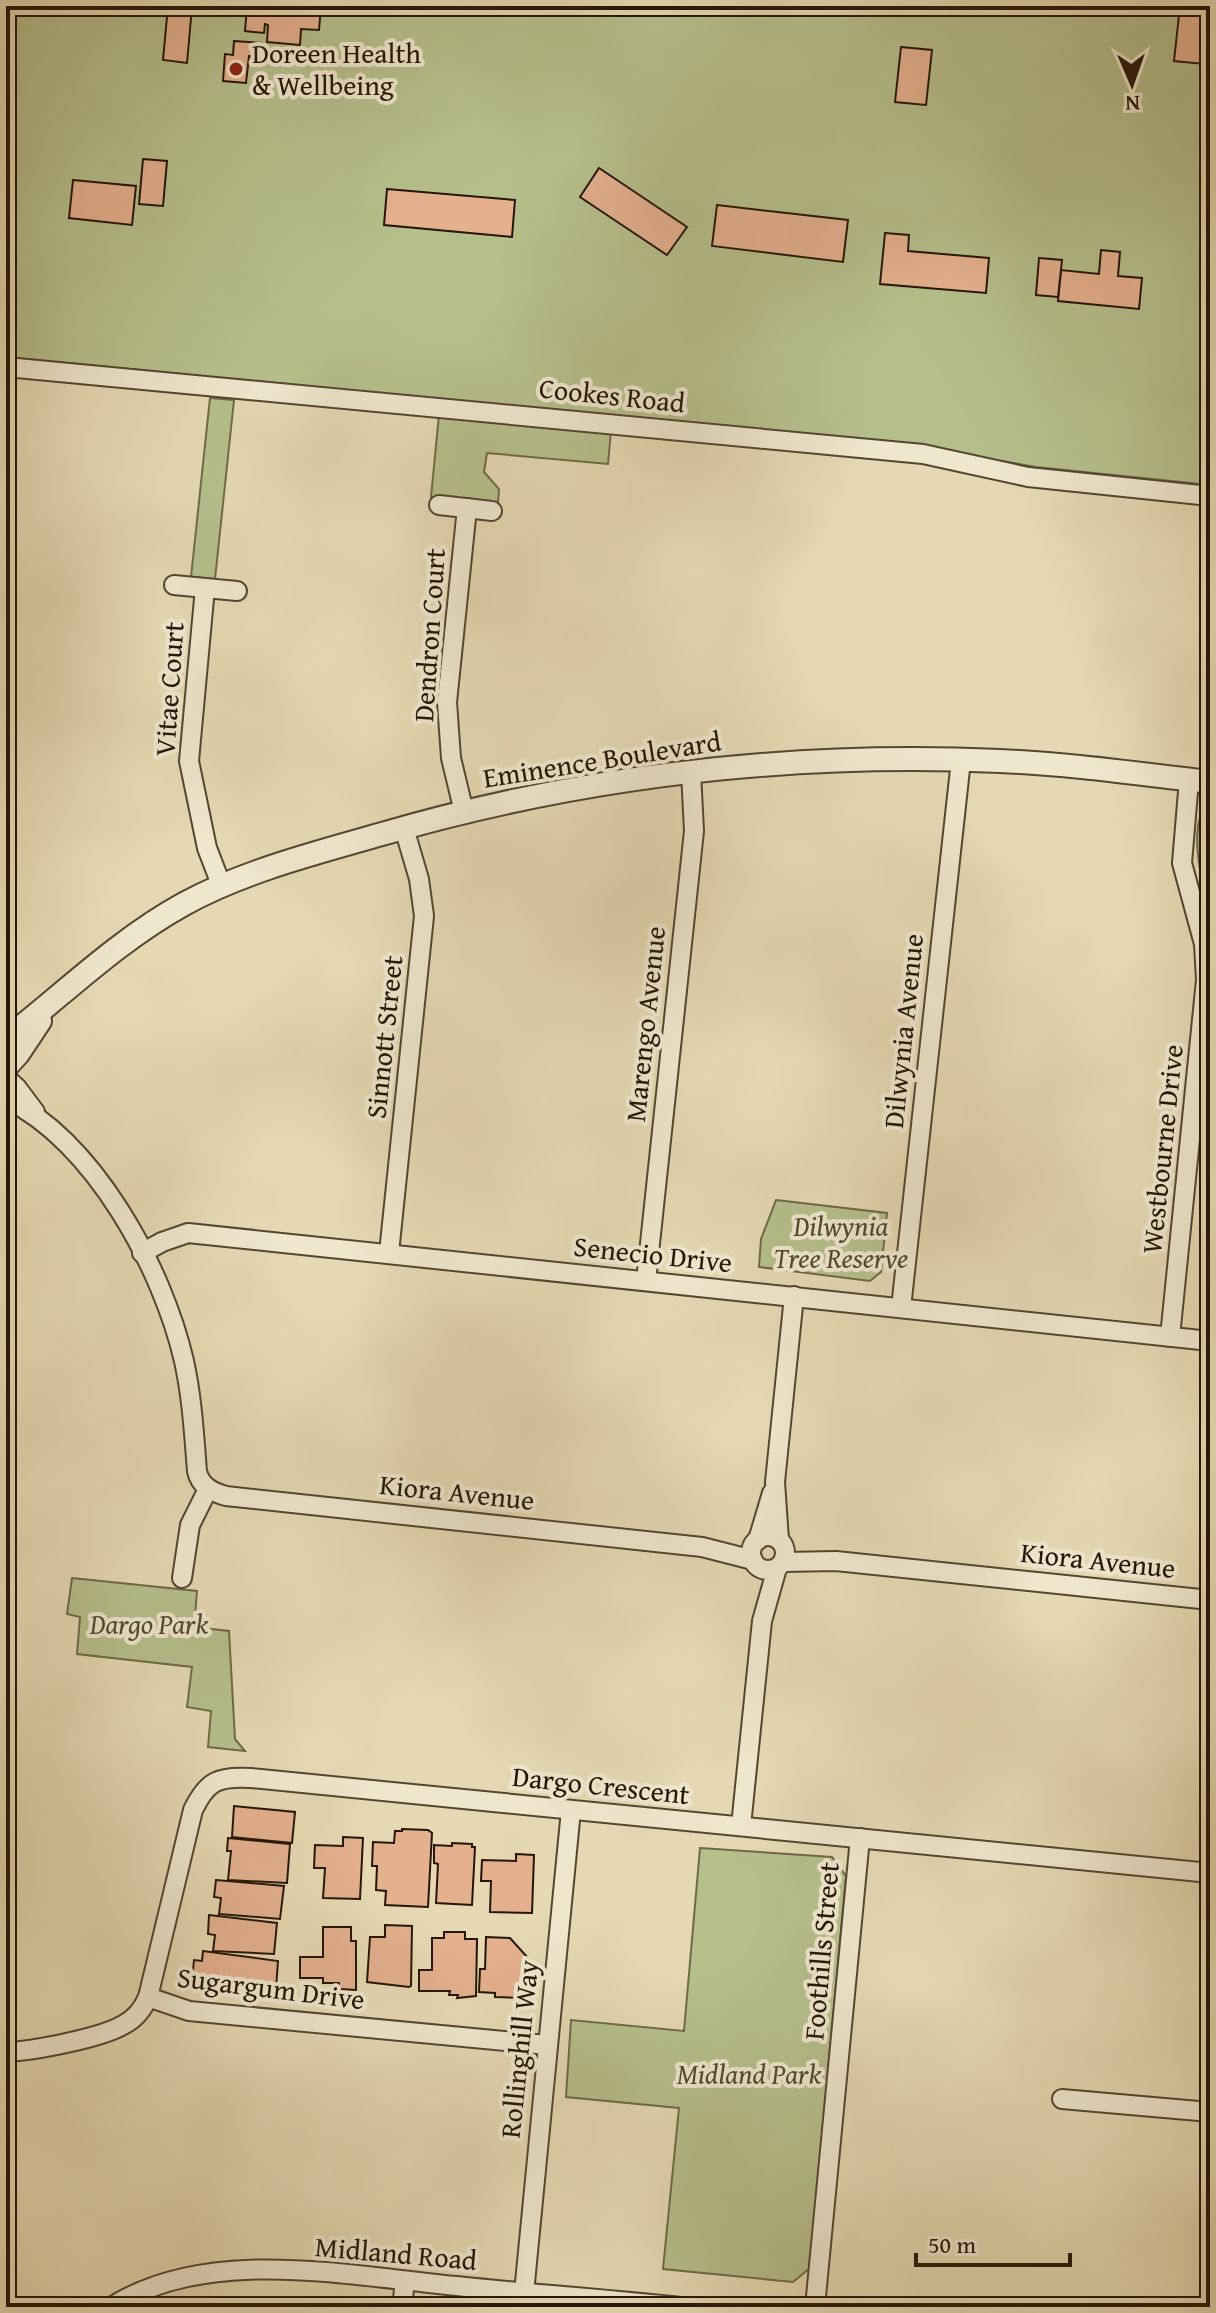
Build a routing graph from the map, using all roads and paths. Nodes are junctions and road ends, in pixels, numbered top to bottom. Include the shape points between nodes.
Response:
1 (6, 367) edge
2 (1210, 496) edge
3 (439, 505) dead end
4 (467, 508) junction
5 (492, 511) dead end
6 (174, 585) dead end
7 (205, 588) junction
8 (237, 591) dead end
9 (961, 760) junction
10 (691, 772) junction
11 (1200, 781) edge
12 (464, 812) junction
13 (404, 828) junction
14 (222, 887) junction
15 (52, 1003) junction
16 (6, 1039) edge
17 (6, 1067) edge
18 (6, 1078) edge
19 (6, 1099) edge
20 (39, 1118) junction
21 (142, 1253) junction
22 (389, 1253) junction
23 (646, 1281) junction
24 (794, 1296) junction
25 (901, 1308) junction
26 (1170, 1337) junction
27 (1210, 1341) edge
28 (775, 1482) junction
29 (208, 1489) junction
30 (755, 1552) junction
31 (780, 1554) junction
32 (182, 1578) dead end
33 (1210, 1600) edge
34 (762, 1621) junction
35 (571, 1810) junction
36 (741, 1826) junction
37 (860, 1838) junction
38 (1210, 1873) edge
39 (148, 1997) junction
40 (547, 2045) junction
41 (6, 2052) edge
42 (1062, 2099) dead end
43 (1210, 2112) edge
44 (405, 2281) junction
45 (524, 2293) junction
46 (111, 2307) edge
47 (402, 2307) edge
48 (681, 2307) edge
49 (815, 2307) edge

1 - 2 street, Cookes Road via 923,454 1028,477
3 - 4 street
4 - 5 street
4 - 12 street, Dendron Court via 447,702 451,758
6 - 7 street, Vitae Court
7 - 8 street, Vitae Court
7 - 14 street, Vitae Court via 189,761 204,837
9 - 10 street, Eminence Boulevard via 816,762
9 - 11 street, Eminence Boulevard
9 - 25 street, Dilwynia Avenue
10 - 12 street, Eminence Boulevard
10 - 23 street, Marengo Avenue via 694,831
11 - 26 street, Westbourne Drive via 1182,863 1204,944 1206,992
12 - 13 street, Eminence Boulevard
13 - 14 street, Eminence Boulevard
13 - 22 street, Sinnott Street via 419,879 423,926
14 - 15 street, Eminence Boulevard via 123,942
15 - 16 street, Eminence Boulevard
15 - 17 street, Eminence Boulevard
18 - 20 street
19 - 20 street
20 - 21 street via 67,1142 113,1199
21 - 22 street, Senecio Drive via 188,1233
21 - 29 street via 174,1325 190,1395 197,1471
22 - 23 street, Senecio Drive
23 - 24 street, Senecio Drive
24 - 25 street, Senecio Drive
24 - 28 street
25 - 26 street, Senecio Drive
26 - 27 street, Senecio Drive
28 - 30 street
28 - 31 street
29 - 30 street, Kiora Avenue via 226,1496
29 - 32 street via 190,1525
30 - 31 street via 766,1570
30 - 31 street via 769,1536
30 - 34 street
31 - 33 street, Kiora Avenue
31 - 34 street
34 - 36 street
35 - 36 street, Dargo Crescent
35 - 39 street, Dargo Crescent via 221,1779 200,1795 193,1810
35 - 40 street, Rollinghill Way
36 - 37 street, Dargo Crescent
37 - 38 street, Dargo Crescent
37 - 49 street, Foothills Street
39 - 40 street, Sugargum Drive via 189,2011
39 - 41 street, Sugargum Drive via 137,2015 103,2034
40 - 45 street, Rollinghill Way
42 - 43 street
44 - 45 street, Midland Road
44 - 46 street, Midland Road via 219,2271 150,2288
44 - 47 street
45 - 48 street, Midland Road

